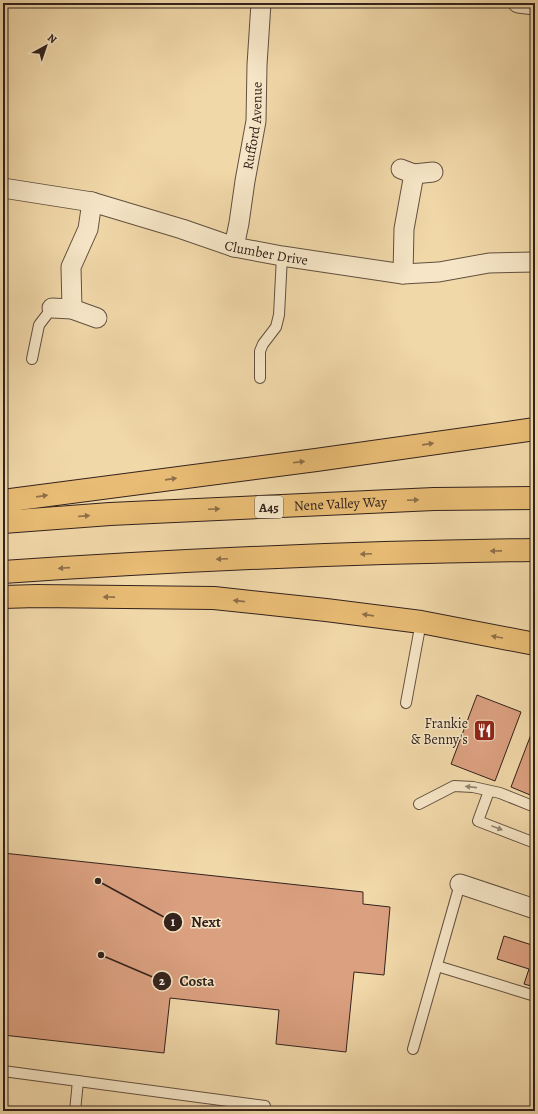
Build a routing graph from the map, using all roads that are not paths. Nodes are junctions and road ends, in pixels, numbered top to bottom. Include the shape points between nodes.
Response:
1 (261, 3) edge
2 (518, 3) edge
3 (535, 5) edge
4 (434, 172) dead end
5 (3, 188) edge
6 (92, 202) junction
7 (234, 247) junction
8 (282, 256) junction
9 (535, 262) edge
10 (403, 274) junction
11 (52, 308) joint
12 (72, 309) junction
13 (97, 318) dead end
14 (32, 359) dead end
15 (260, 378) dead end
16 (535, 430) edge
17 (535, 498) edge
18 (3, 501) edge
19 (3, 522) edge
20 (535, 550) edge
21 (3, 572) edge
22 (3, 597) edge
23 (421, 622) junction
24 (535, 644) edge
25 (406, 702) dead end
26 (489, 791) junction
27 (419, 804) dead end
28 (535, 807) edge
29 (535, 843) edge
30 (460, 884) joint
31 (535, 909) edge
32 (437, 966) junction
33 (535, 996) edge
34 (413, 1049) dead end
35 (3, 1071) edge
36 (78, 1082) junction
37 (265, 1106) dead end
38 (75, 1111) edge

1 - 7 street, Rufford Avenue via 256,122
2 - 3 street
4 - 10 street via 408,172
5 - 6 street, Clumber Drive
6 - 7 street, Clumber Drive
6 - 12 street via 88,229 71,267
7 - 8 street, Clumber Drive
8 - 10 street, Clumber Drive
8 - 15 lane via 279,315 276,327 260,351
9 - 10 street, Clumber Drive via 489,263 439,272
11 - 12 street
11 - 14 lane via 39,325
12 - 13 street
18 -> 16 highway
19 -> 17 highway, Nene Valley Way / A45 via 434,499
20 -> 21 highway via 262,557
23 -> 22 highway via 214,598
24 -> 23 highway
23 - 25 lane
26 -> 27 lane via 454,786
26 - 28 lane
26 -> 29 lane via 478,821
30 - 31 street
30 - 32 lane
32 - 33 lane
32 - 34 lane
35 - 36 lane
36 - 37 lane
36 - 38 lane

